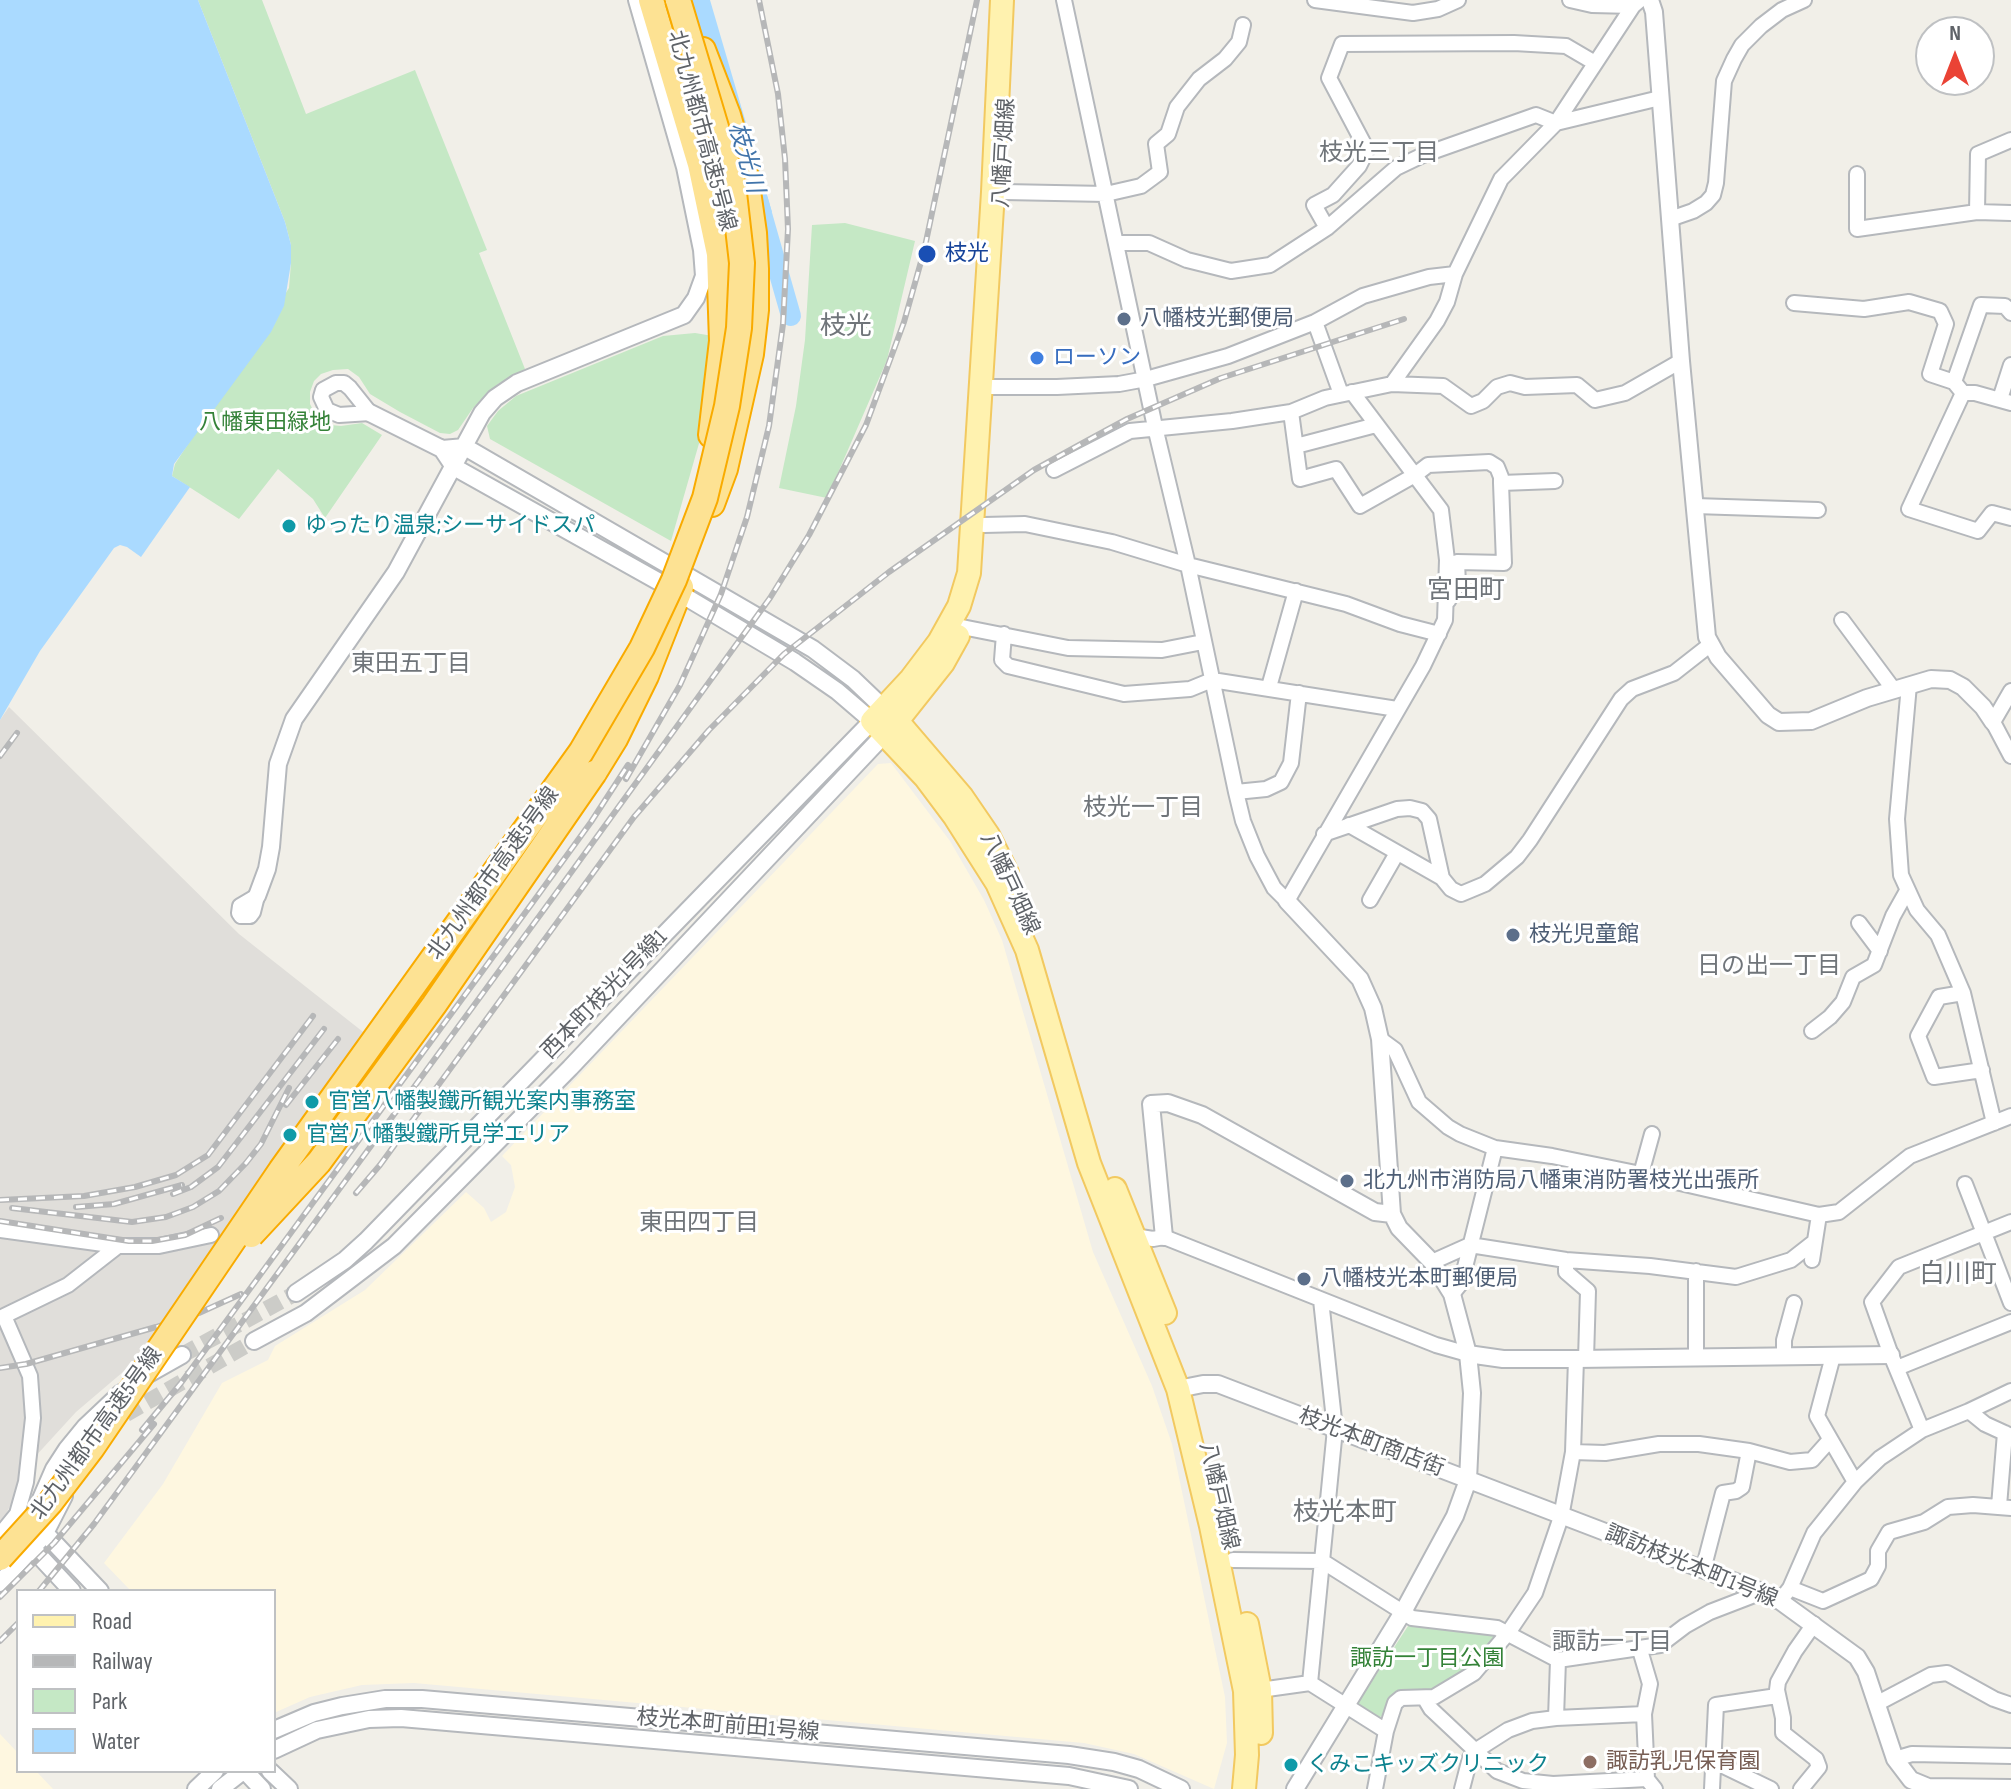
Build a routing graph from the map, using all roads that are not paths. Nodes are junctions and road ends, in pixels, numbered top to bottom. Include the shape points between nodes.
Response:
1 (637, 0) edge
2 (651, 0) edge
3 (664, 0) edge
4 (681, 0) edge
5 (1002, 0) edge
6 (1012, 0) edge
7 (1315, 0) edge
8 (1458, 0) edge
9 (1570, 0) edge
10 (1650, 0) edge
11 (1804, 0) edge
12 (1065, 1) edge
13 (1637, 3) edge
14 (1415, 7) edge
15 (1243, 25) dead end
16 (1595, 63) junction
17 (1660, 98) junction
18 (1556, 123) junction
19 (2011, 140) edge
20 (1857, 174) dead end
21 (1004, 192) junction
22 (1106, 194) junction
23 (1977, 212) junction
24 (2011, 213) edge
25 (1670, 219) junction
26 (1327, 228) junction
27 (1118, 243) junction
28 (1455, 274) junction
29 (1794, 303) dead end
30 (2011, 313) edge
31 (1315, 322) junction
32 (1681, 361) junction
33 (2011, 365) edge
34 (1146, 379) junction
35 (1392, 384) junction
36 (992, 387) junction
37 (1958, 387) junction
38 (1346, 393) junction
39 (2005, 401) edge
40 (727, 406) junction
41 (1291, 412) junction
42 (370, 413) dead end
43 (1376, 425) junction
44 (1155, 427) junction
45 (1296, 446) junction
46 (465, 447) junction
47 (442, 449) junction
48 (716, 466) junction
49 (454, 467) junction
50 (1054, 470) dead end
51 (1415, 475) junction
52 (1555, 481) dead end
53 (1501, 483) junction
54 (1695, 506) junction
55 (1818, 510) dead end
56 (2011, 518) edge
57 (984, 525) junction
58 (1188, 565) junction
59 (676, 580) junction
60 (1296, 591) junction
61 (1446, 603) junction
62 (1842, 620) dead end
63 (962, 627) junction
64 (1004, 634) junction
65 (1439, 634) junction
66 (1203, 642) junction
67 (1711, 644) junction
68 (1212, 680) junction
69 (1269, 687) junction
70 (1902, 687) junction
71 (2011, 691) edge
72 (1299, 693) junction
73 (1397, 709) junction
74 (885, 721) junction
75 (1993, 722) junction
76 (2011, 756) edge
77 (1236, 792) junction
78 (1349, 825) junction
79 (1324, 834) junction
80 (1397, 853) junction
81 (1442, 878) junction
82 (1907, 891) junction
83 (257, 896) dead end
84 (1370, 900) dead end
85 (1287, 901) junction
86 (1859, 923) dead end
87 (1880, 951) junction
88 (1963, 993) junction
89 (1812, 1031) dead end
90 (1380, 1039) junction
91 (1982, 1070) junction
92 (2011, 1116) edge
93 (1994, 1123) junction
94 (1652, 1134) dead end
95 (1495, 1148) junction
96 (437, 1170) junction
97 (1641, 1174) junction
98 (1965, 1184) dead end
99 (453, 1186) junction
100 (1392, 1214) junction
101 (1819, 1215) junction
102 (2011, 1222) edge
103 (0, 1230) edge
104 (1984, 1233) junction
105 (211, 1235) dead end
106 (1134, 1236) junction
107 (1164, 1237) junction
108 (1814, 1242) junction
109 (1470, 1245) junction
110 (118, 1246) junction
111 (1566, 1260) junction
112 (1812, 1260) dead end
113 (1432, 1262) junction
114 (1696, 1271) junction
115 (296, 1293) tunnel mouth
116 (1452, 1294) junction
117 (1321, 1300) junction
118 (1794, 1303) dead end
119 (2011, 1303) edge
120 (2, 1316) edge
121 (2011, 1322) edge
122 (254, 1341) tunnel mouth
123 (173, 1348) junction
124 (1468, 1354) junction
125 (1784, 1356) junction
126 (1833, 1356) junction
127 (1696, 1357) junction
128 (1581, 1359) junction
129 (1894, 1361) junction
130 (1185, 1387) junction
131 (134, 1390) junction
132 (2011, 1391) edge
133 (1969, 1411) junction
134 (1335, 1429) junction
135 (1922, 1430) junction
136 (2008, 1434) edge
137 (1829, 1441) junction
138 (1749, 1451) junction
139 (1573, 1452) junction
140 (1468, 1480) junction
141 (1855, 1482) junction
142 (2005, 1507) edge
143 (0, 1511) edge
144 (1561, 1517) junction
145 (21, 1521) junction
146 (45, 1533) junction
147 (0, 1535) edge
148 (33, 1549) junction
149 (0, 1558) edge
150 (1233, 1560) junction
151 (1322, 1561) junction
152 (1703, 1570) junction
153 (0, 1583) edge
154 (70, 1589) edge
155 (98, 1589) edge
156 (1762, 1592) junction
157 (1785, 1594) junction
158 (1403, 1612) junction
159 (1814, 1624) junction
160 (1508, 1633) junction
161 (1640, 1650) junction
162 (1558, 1660) junction
163 (1310, 1683) junction
164 (1260, 1690) junction
165 (1777, 1696) junction
166 (1425, 1699) junction
167 (1876, 1704) junction
168 (1345, 1705) junction
169 (2011, 1705) edge
170 (1644, 1714) junction
171 (1556, 1718) junction
172 (276, 1729) edge
173 (1386, 1731) junction
174 (276, 1749) edge
175 (1475, 1751) junction
176 (1028, 1752) junction
177 (2011, 1756) edge
178 (1895, 1759) junction
179 (1715, 1762) junction
180 (213, 1773) edge
181 (241, 1773) edge
182 (246, 1773) edge
183 (272, 1773) edge
184 (1027, 1781) edge
185 (1606, 1784) edge
186 (1651, 1784) edge
187 (1525, 1785) edge
188 (1379, 1788) edge
189 (1965, 1788) edge
190 (2011, 1788) edge
191 (196, 1789) edge
192 (220, 1789) edge
193 (262, 1789) edge
194 (289, 1789) edge
195 (1129, 1789) edge
196 (1181, 1789) edge
197 (1244, 1789) edge
198 (1258, 1789) edge
199 (1295, 1789) edge
200 (1462, 1789) edge
201 (1712, 1789) edge
202 (1771, 1789) edge
203 (1801, 1789) edge

1 - 46 street via 685,167 702,250 704,276 696,298 684,315 517,383 482,413
2 - 48 highway via 700,164 719,254 722,341
3 - 40 highway, 北九州都市高速5号線, bridge via 713,161 732,249 735,323
4 - 40 highway, 北九州都市高速5号線, bridge via 739,221 741,306
4 - 48 highway via 728,115 746,177 754,233 751,354
5 - 74 main road, 八幡戸畑線 via 971,561 950,625
6 - 21 main road, 八幡戸畑線
7 - 14 street
8 - 14 street via 1438,9
9 - 13 street via 1592,5
10 - 17 street
11 - 25 street via 1782,10 1742,45 1724,81 1713,195 1693,211
12 - 22 street
13 - 16 street
15 - 22 street via 1239,42 1199,79 1177,107 1168,134 1156,144 1160,172 1141,186
16 - 18 street
16 - 26 street via 1566,46 1342,44 1329,78 1367,150 1333,195 1314,205
17 - 18 street
17 - 25 street
18 - 26 street via 1536,115 1410,161
18 - 28 street via 1501,179
19 - 23 street via 1978,154
20 - 23 street via 1857,229
21 - 22 street
21 - 36 main road, 八幡戸畑線
22 - 27 street
23 - 24 street
25 - 32 street
26 - 27 street via 1270,265 1231,271 1149,243
27 - 34 street
28 - 31 street via 1363,296
28 - 35 street via 1438,319
29 - 37 street via 1864,309 1909,302 1940,311 1946,324 1930,374
30 - 37 street via 2005,306 1981,305
31 - 34 street via 1228,356
31 - 38 street
32 - 35 street via 1625,393 1595,400 1577,385 1510,383 1471,406 1443,386
32 - 54 street
33 - 39 street
34 - 36 street via 1072,387
34 - 44 street
35 - 38 street
36 - 57 main road, 八幡戸畑線
37 - 39 street
37 - 56 street via 1909,509 1978,531 1992,513
38 - 41 street
38 - 43 street
40 - 123 highway, 北九州都市高速5号線, bridge via 692,536 614,699 290,1157
41 - 44 street
41 - 45 street
42 - 47 street
43 - 45 street
43 - 51 street
44 - 50 street via 1130,431
44 - 58 street
45 - 51 street via 1300,479 1336,469 1360,506
46 - 47 street
46 - 49 street
46 - 59 street, 八幡戸畑線
47 - 49 street, 八幡戸畑線
48 - 59 highway via 699,498
49 - 59 street, 八幡戸畑線
49 - 83 street via 396,572 294,719 278,764 271,847
51 - 53 street via 1428,465 1489,462 1497,467
51 - 61 street via 1441,510
52 - 53 street
53 - 61 street via 1504,563 1457,562 1458,584
54 - 55 street
54 - 67 street via 1704,625
57 - 58 street via 1025,524
57 - 63 main road, 八幡戸畑線 via 979,577
58 - 60 street
58 - 66 street
59 - 74 street, 八幡戸畑線 via 813,649 853,679
59 - 131 highway, bridge via 590,771
60 - 65 street
60 - 69 street
61 - 65 street
62 - 70 street
63 - 64 street
63 - 74 main road, 八幡戸畑線 via 943,663
64 - 66 street via 1068,648 1162,650
64 - 68 street via 1002,660 1008,666 1124,694 1190,689
65 - 73 street
66 - 68 street
67 - 70 street via 1779,722 1811,721
67 - 81 street via 1674,673 1632,689 1621,699 1530,840 1503,870 1461,894
68 - 69 street
68 - 77 street
69 - 72 street
70 - 75 street via 1950,680 1963,687
70 - 82 street via 1897,819
71 - 75 street
72 - 73 street
72 - 77 street via 1291,763 1281,782
73 - 79 street
74 - 96 street, 西本町枝光1号線1 via 748,846
74 - 99 street, 西本町枝光1号線1 via 570,1068
74 - 106 main road, 八幡戸畑線 via 943,772 975,815 1019,897
74 - 130 main road, 八幡戸畑線 via 986,863 1007,903 1035,975 1089,1163
75 - 76 street
77 - 85 street via 1257,856
78 - 79 street
78 - 80 street
78 - 81 street via 1397,809 1422,811 1429,819
79 - 85 street
80 - 81 street
80 - 84 street
82 - 87 street
82 - 88 street via 1917,910 1940,932
85 - 90 street via 1360,979
86 - 87 street
87 - 89 street via 1874,965 1853,977 1843,1002
88 - 91 street
88 - 91 street via 1939,997 1918,1036 1934,1077
90 - 95 street via 1395,1050 1419,1102 1448,1127
90 - 100 street
91 - 93 street
92 - 93 street
93 - 101 street via 1910,1156 1839,1212
94 - 97 street
95 - 97 street
95 - 109 street
96 - 99 street
96 - 115 street, 西本町枝光1号線1 via 345,1260
97 - 101 street
98 - 104 street
99 - 122 street, 西本町枝光1号線1 via 367,1268 306,1313
100 - 107 street via 1375,1212 1202,1115 1168,1103 1151,1104
100 - 113 street
101 - 108 street
102 - 104 street
103 - 110 street
104 - 119 street
104 - 129 street via 1899,1267 1872,1302
105 - 110 street via 159,1246
106 - 107 street
106 - 130 main road, 八幡戸畑線 via 1185,1360
107 - 117 street
108 - 112 street
108 - 114 street via 1791,1260 1749,1275
109 - 111 street
109 - 113 street
109 - 116 street via 1461,1283
110 - 120 street via 68,1285
111 - 114 street
111 - 128 street via 1566,1272 1588,1291
113 - 116 street
114 - 127 street
116 - 124 street
117 - 124 street
117 - 134 street
118 - 125 street
120 - 145 street via 30,1376 33,1418
121 - 129 street
123 - 131 highway, 北九州都市高速5号線, bridge
123 - 145 street via 85,1427
124 - 128 street
124 - 140 street
125 - 126 street
125 - 127 street
126 - 129 street
126 - 137 street via 1817,1416
127 - 128 street
128 - 139 street
129 - 135 street
130 - 134 street, 枝光本町商店街 via 1218,1384
130 - 150 main road, 八幡戸畑線
130 - 197 main road, 八幡戸畑線 via 1245,1691
131 - 146 street via 85,1449
131 - 149 highway, 北九州都市高速5号線, bridge via 77,1469
132 - 133 street
133 - 135 street
133 - 136 street
134 - 140 street, 枝光本町商店街
134 - 151 street
135 - 141 street
136 - 142 street
137 - 138 street via 1812,1460 1790,1462
137 - 141 street
138 - 139 street via 1659,1444
138 - 152 street via 1742,1487 1723,1493
139 - 144 street
140 - 144 street, 枝光本町商店街
140 - 158 street via 1443,1542
141 - 157 street via 1814,1533
142 - 157 street via 1948,1507 1924,1522 1889,1532 1878,1551 1872,1581 1823,1601
143 - 145 street
144 - 152 street, 諏訪枝光本町1号線
144 - 160 street via 1535,1593
145 - 146 street
145 - 147 street
145 - 148 street
145 - 149 street
146 - 148 street
146 - 155 street
148 - 153 street
148 - 154 street
150 - 151 street
150 - 164 main road, 八幡戸畑線
151 - 158 street
151 - 163 street
152 - 156 street, 諏訪枝光本町1号線
156 - 157 street, 諏訪枝光本町1号線
156 - 161 street via 1710,1612 1660,1645
157 - 159 street, 諏訪枝光本町1号線
158 - 160 street via 1412,1618
158 - 168 street
159 - 165 street via 1778,1682
159 - 167 street, 諏訪枝光本町1号線 via 1857,1657
160 - 162 street
160 - 166 street via 1474,1673
161 - 162 street
161 - 170 street via 1650,1684
162 - 171 street
163 - 164 street
163 - 168 street
164 - 198 main road, 八幡戸畑線
165 - 179 street via 1716,1705
165 - 203 street via 1783,1733 1819,1767
166 - 173 street via 1401,1698
166 - 175 street
167 - 169 street via 1931,1675 1947,1673
167 - 178 street, 諏訪枝光本町1号線
168 - 173 street
168 - 199 street
170 - 171 street
170 - 186 street
171 - 175 street via 1508,1730
172 - 176 street, 枝光本町前田1号線 via 342,1706 422,1699
173 - 188 street
174 - 184 street, 枝光本町前田1号線 via 331,1727 401,1718
175 - 187 street via 1497,1771
175 - 200 street
176 - 184 street
176 - 196 street, 枝光本町前田1号線 via 1114,1762
177 - 178 street via 1912,1754
178 - 189 street, 諏訪枝光本町1号線 via 1911,1780 1928,1787
179 - 201 street
179 - 202 street
180 - 191 street
181 - 192 street
182 - 193 street
183 - 194 street
184 - 195 street, 枝光本町前田1号線 via 1069,1776
185 - 186 street
185 - 187 street
189 - 190 street, 諏訪枝光本町1号線

